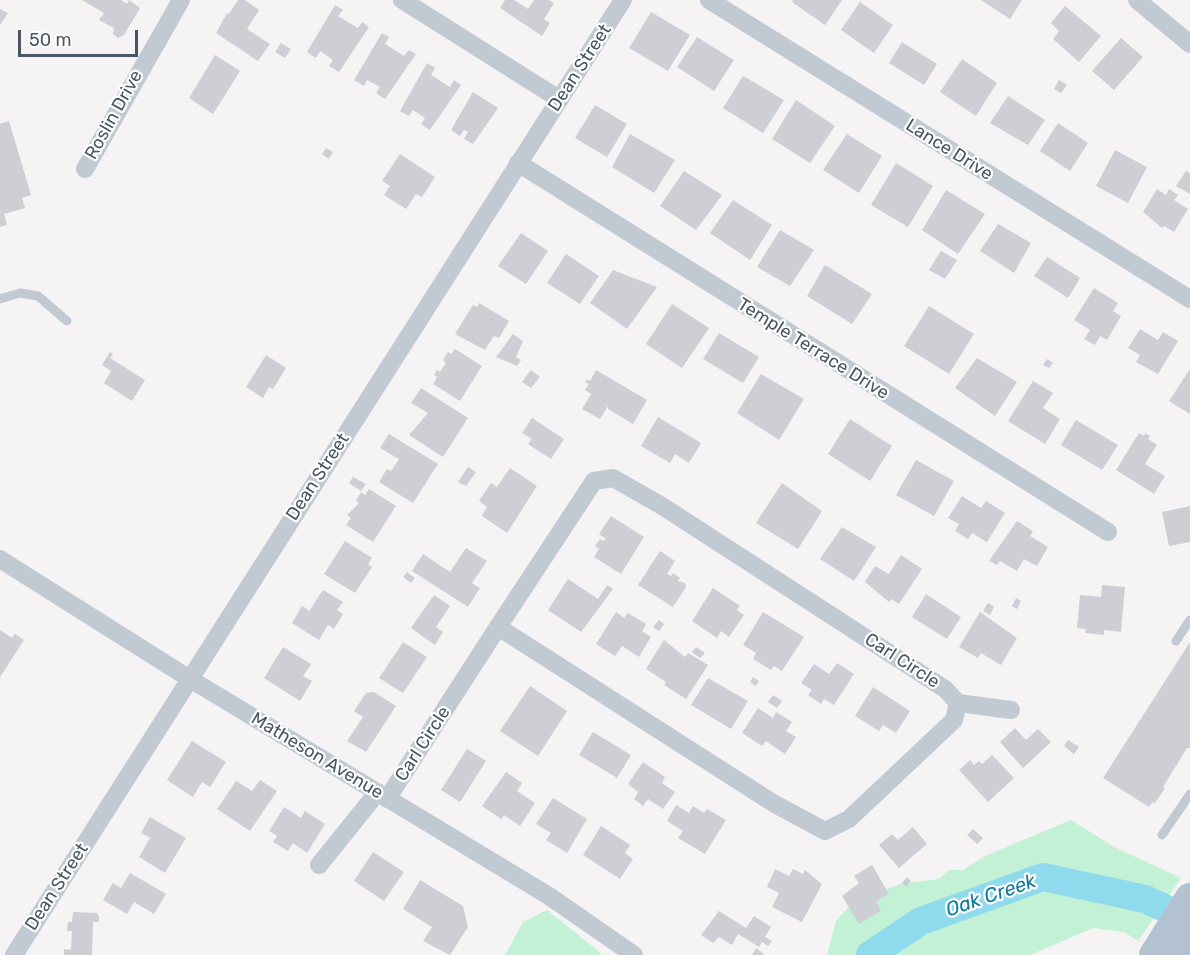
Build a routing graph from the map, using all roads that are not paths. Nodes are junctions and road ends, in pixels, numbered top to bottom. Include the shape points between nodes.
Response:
1 (181, 0) edge
2 (402, 0) edge
3 (623, 0) edge
4 (709, 0) edge
5 (1137, 0) edge
6 (1190, 44) edge
7 (559, 99) junction
8 (518, 164) junction
9 (85, 169) dead end
10 (0, 299) edge
11 (1190, 299) edge
12 (67, 321) dead end
13 (1108, 532) dead end
14 (0, 559) edge
15 (1190, 620) edge
16 (498, 627) junction
17 (1176, 641) dead end
18 (190, 679) junction
19 (958, 703) junction
20 (1011, 710) dead end
21 (1190, 794) edge
22 (382, 796) junction
23 (1162, 834) dead end
24 (319, 865) dead end
25 (1190, 898) edge
26 (1190, 940) edge
27 (1164, 952) edge
28 (14, 955) edge
29 (634, 955) edge

1 - 9 street, Roslin Drive
2 - 7 street
3 - 7 street, Dean Street
4 - 11 street, Lance Drive
5 - 6 street
7 - 8 street, Dean Street
8 - 13 street, Temple Terrace Drive
8 - 18 street, Dean Street
10 - 12 lane via 21,293 38,296
14 - 18 street, Matheson Avenue
15 - 17 lane
16 - 19 street, Carl Circle via 763,797 825,831 849,819 947,728 954,720
16 - 19 street, Carl Circle via 589,488 599,479 613,478 945,689
16 - 22 street, Carl Circle
18 - 22 street, Matheson Avenue
18 - 28 street, Dean Street
19 - 20 street
21 - 23 lane
22 - 24 street, Carl Circle
22 - 29 street, Matheson Avenue via 549,896
25 - 27 main road
26 - 27 main road

